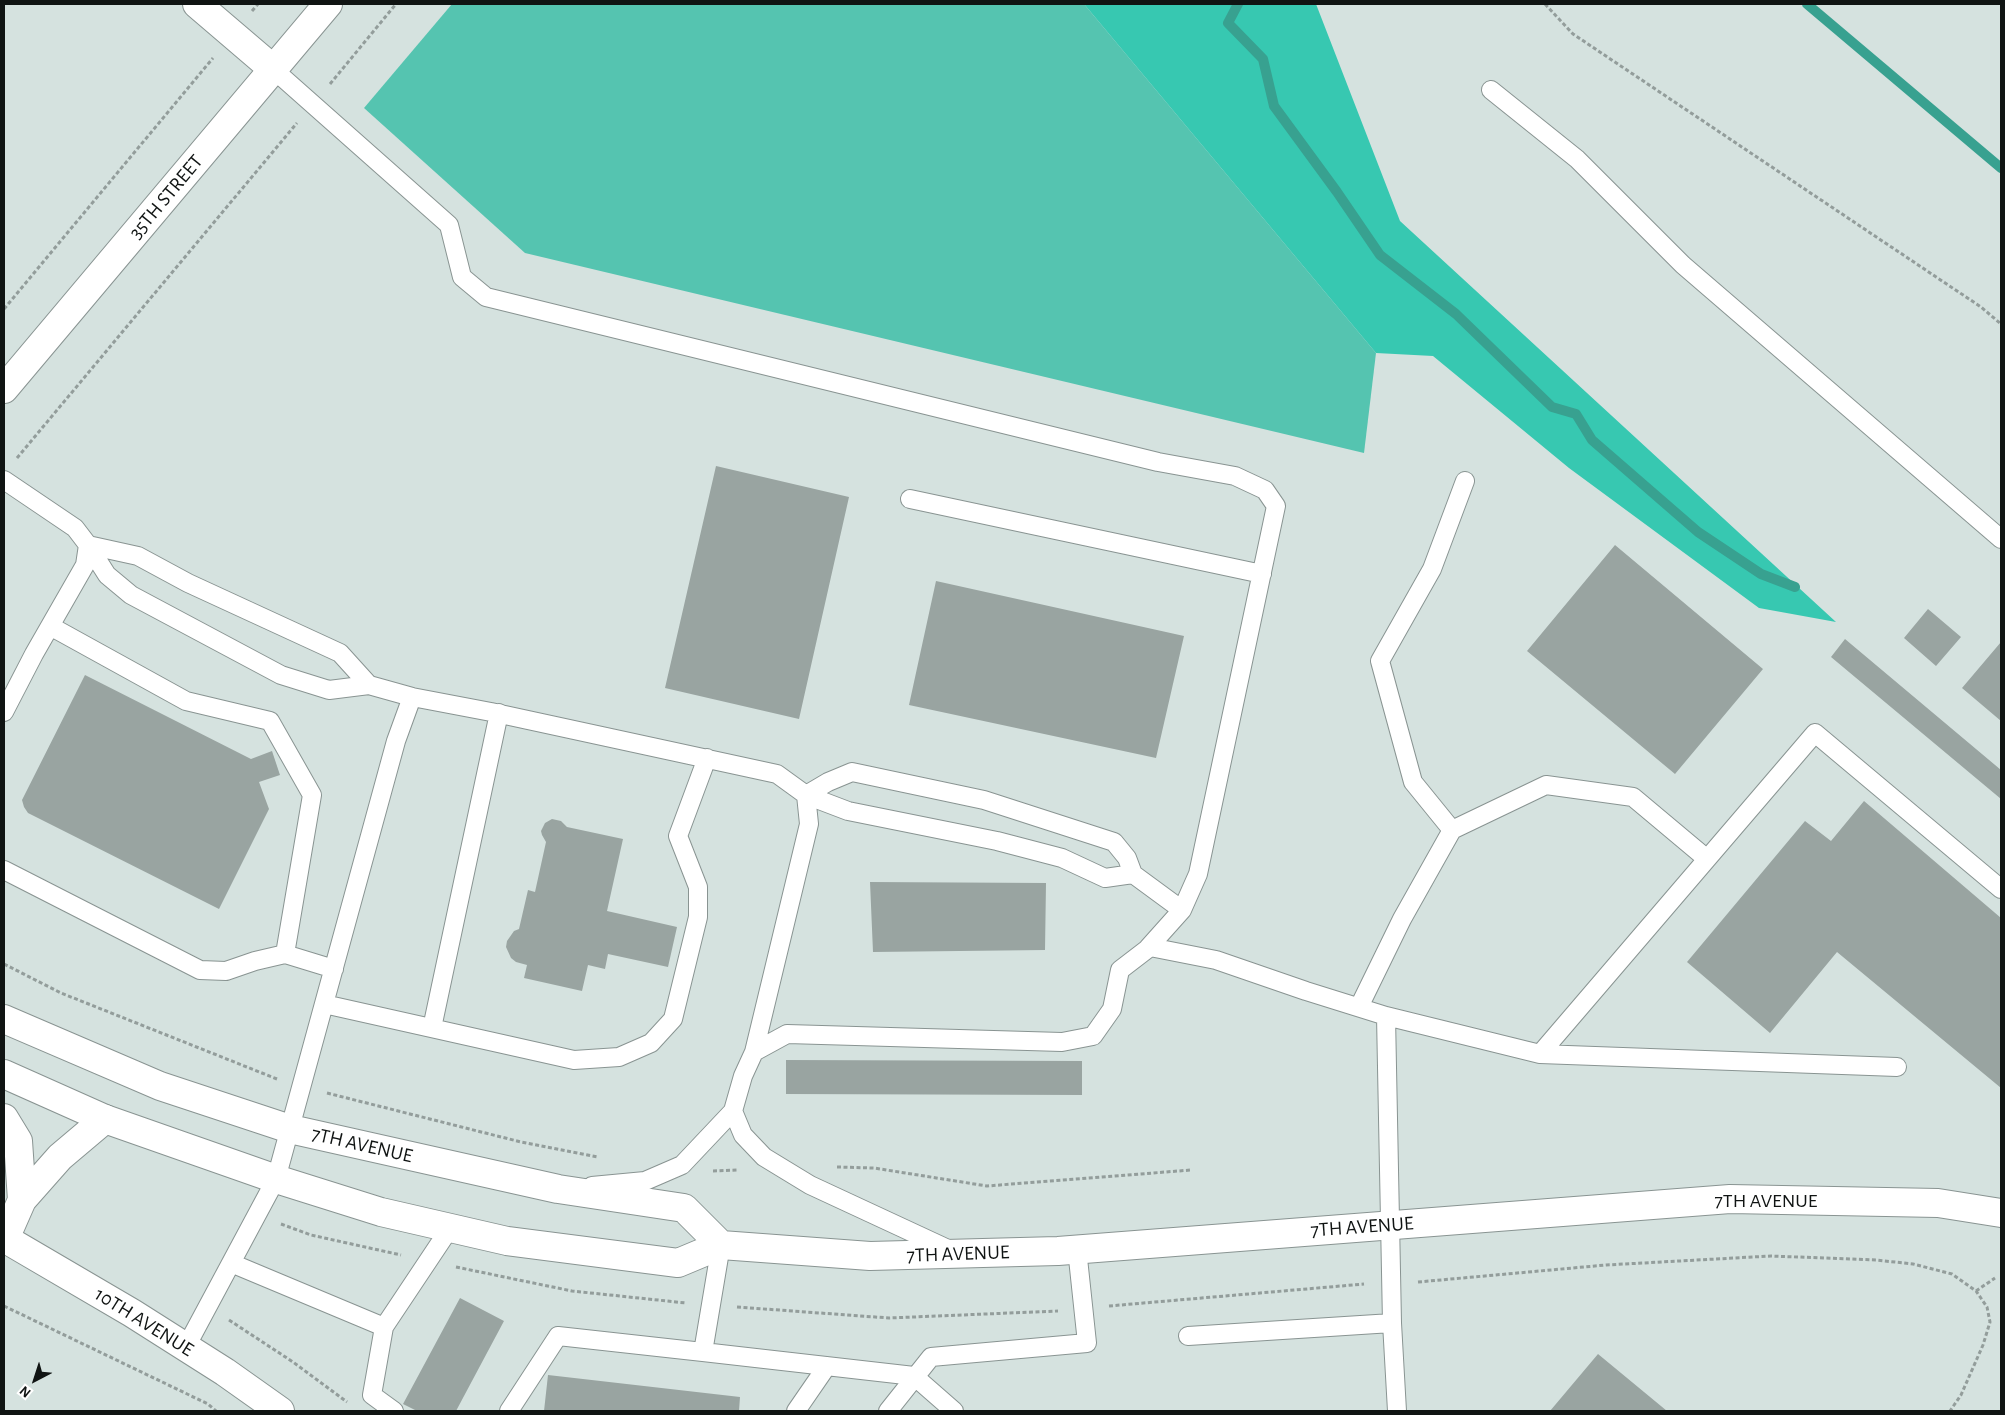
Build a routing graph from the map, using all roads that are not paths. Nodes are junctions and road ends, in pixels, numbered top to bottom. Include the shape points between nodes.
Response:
1 (197, 4) edge
2 (328, 4) edge
3 (273, 69) junction
4 (1491, 90) dead end
5 (4, 389) edge
6 (4, 480) edge
7 (1465, 481) dead end
8 (910, 500) dead end
9 (2001, 539) edge
10 (88, 545) junction
11 (1262, 574) junction
12 (50, 626) junction
13 (369, 685) junction
14 (412, 697) junction
15 (4, 712) edge
16 (499, 713) junction
17 (707, 758) junction
18 (806, 795) junction
19 (1452, 830) junction
20 (1707, 859) junction
21 (4, 870) edge
22 (1133, 874) junction
23 (2001, 890) edge
24 (1182, 910) junction
25 (1148, 948) junction
26 (285, 954) junction
27 (334, 969) junction
28 (324, 1004) junction
29 (1359, 1007) junction
30 (1386, 1016) junction
31 (4, 1019) edge
32 (432, 1028) junction
33 (754, 1052) junction
34 (1540, 1054) junction
35 (1897, 1067) dead end
36 (4, 1074) edge
37 (733, 1111) junction
38 (4, 1118) edge
39 (105, 1119) junction
40 (290, 1129) junction
41 (276, 1179) junction
42 (558, 1189) junction
43 (22, 1200) junction
44 (2001, 1213) edge
45 (1390, 1225) junction
46 (450, 1228) junction
47 (4, 1239) edge
48 (722, 1245) junction
49 (1077, 1249) junction
50 (957, 1254) junction
51 (231, 1262) junction
52 (1392, 1322) junction
53 (384, 1326) junction
54 (1188, 1336) dead end
55 (186, 1347) junction
56 (703, 1352) junction
57 (827, 1366) junction
58 (914, 1376) junction
59 (280, 1411) edge
60 (394, 1411) edge
61 (510, 1411) edge
62 (796, 1411) edge
63 (888, 1411) edge
64 (954, 1411) edge
65 (1397, 1411) edge

1 - 3 main road
2 - 3 main road, 35TH STREET
3 - 5 main road, 35TH STREET
3 - 11 lane via 449,225 462,276 486,297 1149,459 1235,476 1265,490 1276,506
4 - 9 lane via 1577,159 1683,265
6 - 10 lane via 75,528
7 - 19 lane via 1432,569 1380,661 1413,782
8 - 11 lane
10 - 12 lane via 85,566
10 - 13 lane via 138,556 188,583 340,653
10 - 13 lane via 107,575 131,595 282,675 329,690
11 - 24 lane via 1198,874
12 - 15 lane
12 - 26 lane via 186,701 270,721 312,795
13 - 14 lane
14 - 16 lane
14 - 27 lane via 396,741
16 - 17 lane
16 - 32 lane
17 - 18 lane via 776,774
17 - 32 lane via 678,836 698,887 698,917 673,1019 651,1043 619,1058 574,1060
18 - 22 lane via 848,811 998,841 1062,858 1105,878
18 - 22 lane via 852,772 984,800 1114,842 1127,858
18 - 33 lane via 809,824
19 - 20 lane via 1546,785 1633,797
19 - 29 lane
20 - 23 lane via 1814,733
20 - 34 lane
21 - 26 lane via 200,970 226,971
22 - 24 lane
24 - 25 lane
25 - 29 lane via 1216,960
25 - 33 lane via 1120,970 1112,1009 1093,1036 1062,1042 786,1034
26 - 27 lane
27 - 28 lane
28 - 32 lane
28 - 40 lane
29 - 30 lane
30 - 34 lane
30 - 45 lane
31 - 40 main road, 7TH AVENUE via 160,1086
33 - 37 lane
34 - 35 lane
36 - 39 main road, 7TH AVENUE
37 - 42 lane via 682,1165 645,1181
37 - 50 lane via 743,1136 764,1157 810,1185
38 - 43 main road via 18,1141
39 - 41 main road, 7TH AVENUE
39 - 43 main road via 60,1157
40 - 41 lane
40 - 42 main road, 7TH AVENUE
41 - 46 main road, 7TH AVENUE via 381,1212
41 - 51 lane
42 - 48 main road, 7TH AVENUE via 684,1208
43 - 47 main road
44 - 45 main road, 7TH AVENUE via 1938,1203 1730,1199
45 - 49 main road, 7TH AVENUE
45 - 52 lane
46 - 48 main road, 7TH AVENUE via 507,1241 678,1263
46 - 53 lane
47 - 55 main road, 10TH AVENUE
48 - 50 main road, 7TH AVENUE via 870,1256
48 - 56 lane
49 - 50 main road, 7TH AVENUE
49 - 58 lane via 1087,1343 931,1357
51 - 53 lane
51 - 55 lane
52 - 54 lane
52 - 65 lane
53 - 60 lane via 372,1394
55 - 59 main road, 10TH AVENUE
56 - 57 lane
56 - 61 lane via 558,1336
57 - 58 lane
57 - 62 lane
58 - 63 lane
58 - 64 lane

